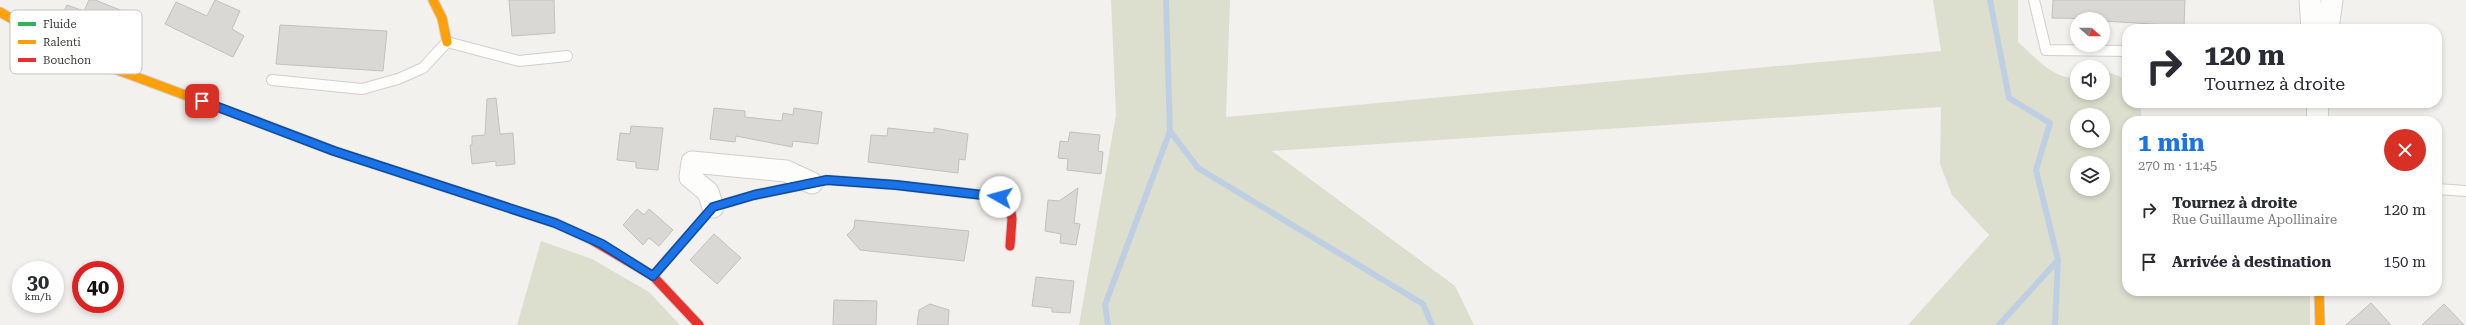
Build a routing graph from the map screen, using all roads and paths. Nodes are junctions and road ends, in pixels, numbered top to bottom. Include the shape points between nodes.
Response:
1 (433, 0) edge
2 (2034, 0) edge
3 (2310, 0) edge
4 (2332, 0) edge
5 (0, 12) edge
6 (10, 19) edge
7 (2312, 24) edge
8 (2329, 24) edge
9 (447, 42) junction
10 (2122, 51) edge
11 (567, 56) dead end
12 (130, 74) edge
13 (272, 80) dead end
14 (812, 183) junction
15 (2442, 189) edge
16 (2466, 191) edge
17 (713, 207) junction
18 (1010, 246) dead end
19 (653, 276) junction
20 (2319, 296) edge
21 (699, 325) edge
22 (2320, 325) edge

1 - 9 street via 442,18
2 - 10 lane via 2046,50
3 - 7 street
4 - 8 street
5 - 6 street
9 - 11 lane via 519,61
9 - 13 lane via 423,68 398,79 362,89
12 - 19 street via 334,151 555,223 602,244
14 - 17 street via 754,195
14 - 17 street via 786,171 692,162 690,177 708,192
14 - 18 street via 827,180 1000,197 1010,206
15 - 16 lane
17 - 19 street
19 - 21 street
20 - 22 street

